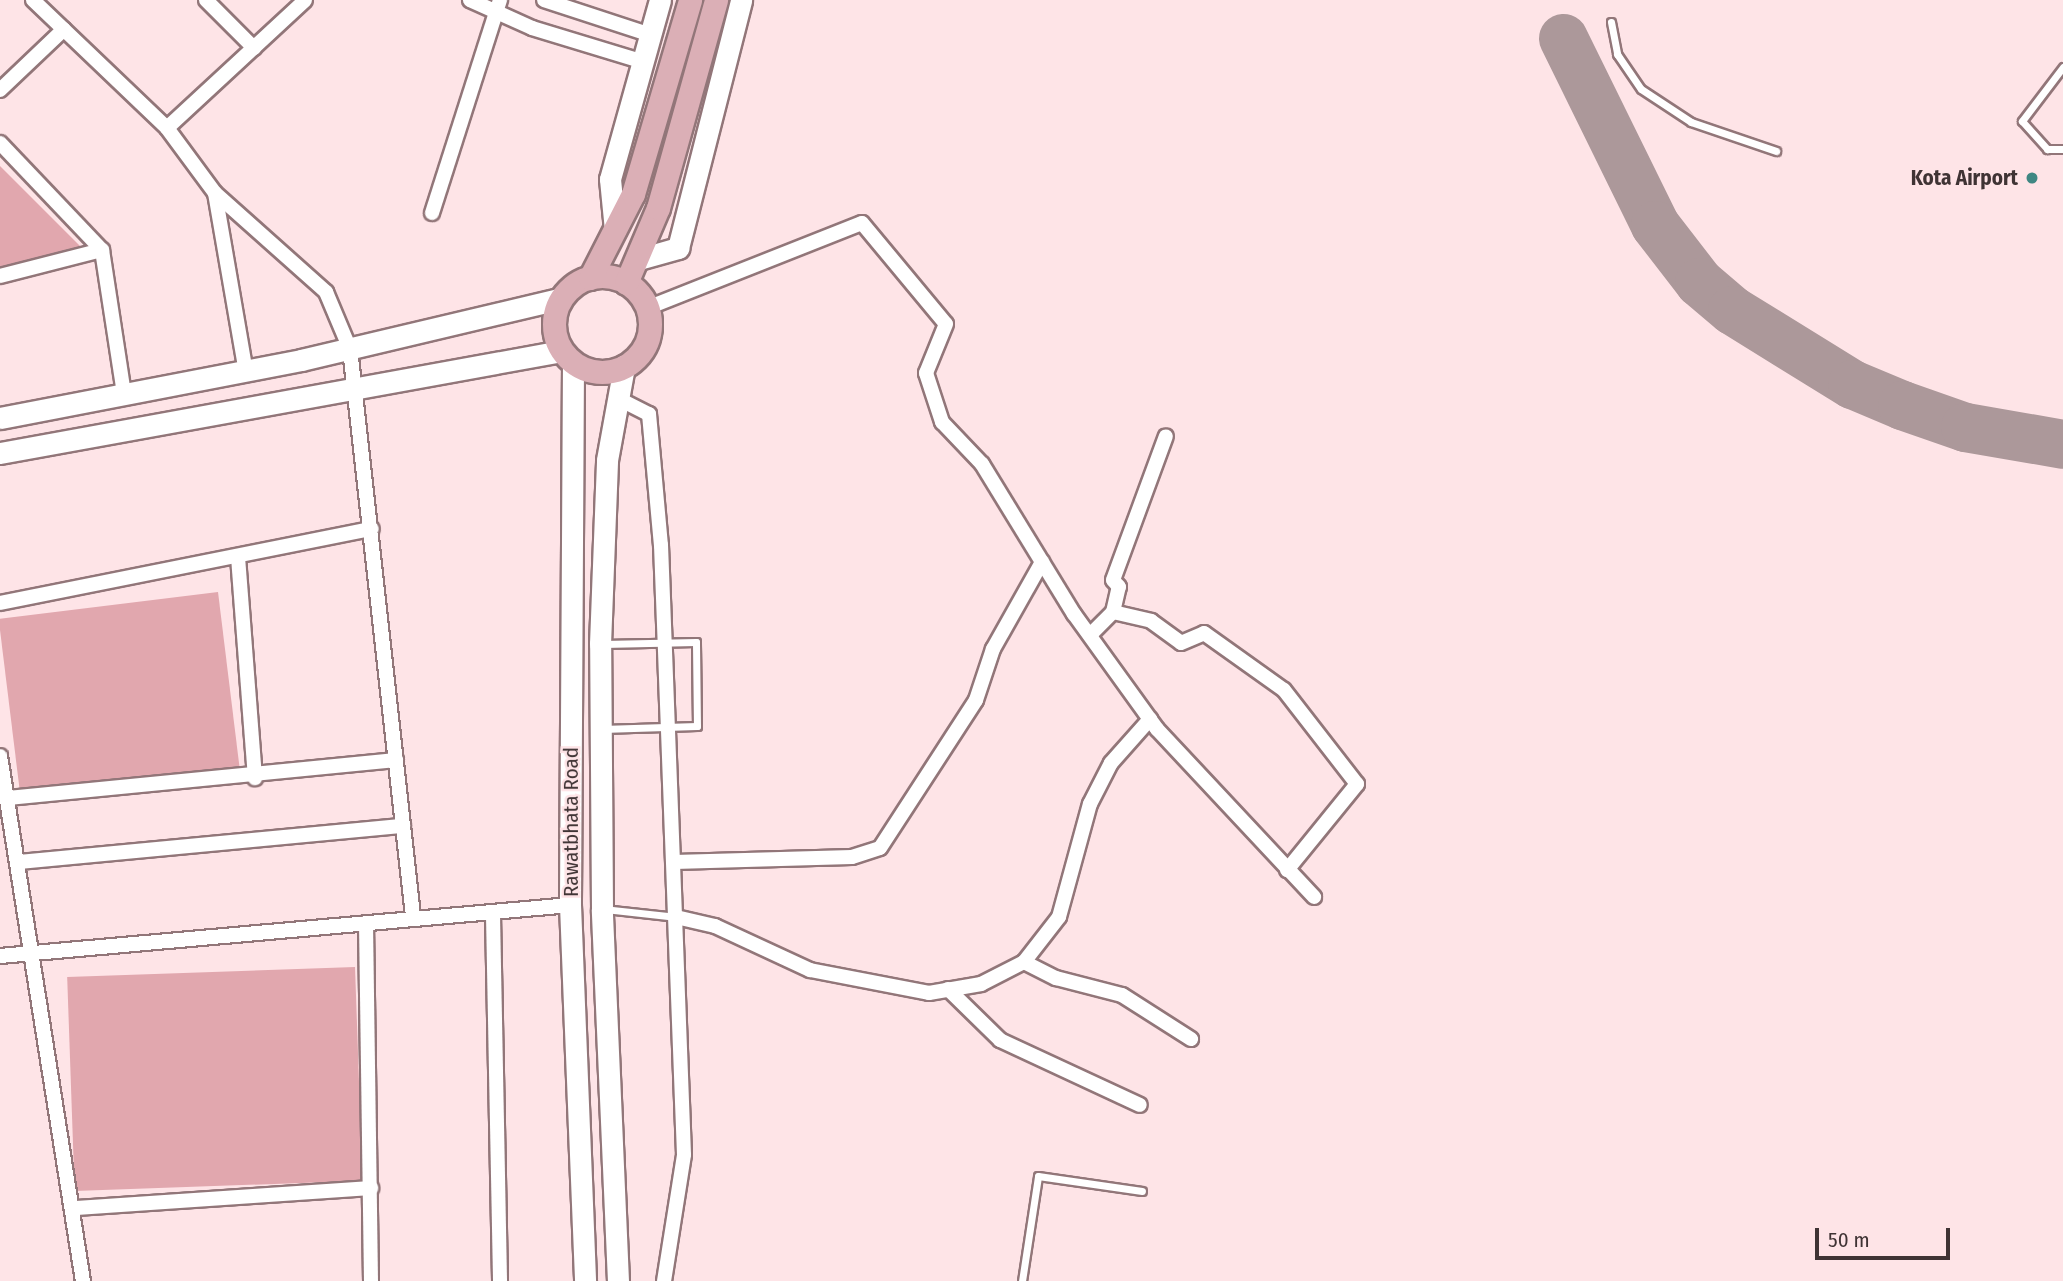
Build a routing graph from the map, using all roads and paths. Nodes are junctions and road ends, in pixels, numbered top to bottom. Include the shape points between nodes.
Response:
1 (33, 0) edge
2 (206, 0) edge
3 (305, 0) edge
4 (470, 0) edge
5 (544, 0) edge
6 (660, 0) edge
7 (690, 0) edge
8 (716, 0) edge
9 (741, 0) edge
10 (496, 7) edge
11 (1611, 22) dead end
12 (64, 29) junction
13 (650, 35) junction
14 (254, 48) junction
15 (644, 62) junction
16 (2063, 67) edge
17 (0, 90) edge
18 (167, 128) junction
19 (0, 143) edge
20 (2063, 149) edge
21 (1776, 151) dead end
22 (215, 193) junction
23 (432, 214) dead end
24 (615, 230) junction
25 (102, 250) junction
26 (639, 259) junction
27 (0, 276) edge
28 (590, 278) junction
29 (626, 283) junction
30 (561, 299) junction
31 (647, 308) junction
32 (350, 349) junction
33 (567, 357) junction
34 (624, 366) junction
35 (246, 372) junction
36 (357, 385) junction
37 (124, 394) junction
38 (617, 398) junction
39 (0, 418) edge
40 (1166, 436) dead end
41 (0, 453) edge
42 (372, 529) junction
43 (238, 557) junction
44 (1042, 562) junction
45 (0, 603) edge
46 (1114, 612) junction
47 (1090, 635) junction
48 (665, 641) junction
49 (600, 644) junction
50 (1150, 719) junction
51 (668, 728) junction
52 (602, 729) junction
53 (0, 756) edge
54 (396, 760) junction
55 (255, 778) junction
56 (8, 797) junction
57 (403, 826) junction
58 (19, 862) junction
59 (674, 862) junction
60 (1287, 870) junction
61 (1314, 897) dead end
62 (570, 905) junction
63 (602, 909) junction
64 (493, 915) junction
65 (413, 916) junction
66 (677, 917) junction
67 (366, 923) junction
68 (34, 953) junction
69 (0, 956) edge
70 (1024, 962) junction
71 (948, 989) junction
72 (1191, 1039) dead end
73 (1140, 1105) dead end
74 (371, 1188) junction
75 (1142, 1191) dead end
76 (76, 1208) junction
77 (83, 1281) edge
78 (371, 1281) edge
79 (500, 1281) edge
80 (584, 1281) edge
81 (618, 1281) edge
82 (664, 1281) edge
83 (1022, 1281) edge

1 - 12 street
2 - 14 street
3 - 14 street
4 - 10 street
5 - 13 street
6 - 13 main road
7 - 24 main road via 633,194
8 - 26 main road via 658,208
9 - 26 main road via 678,248
10 - 15 street
10 - 23 street
11 - 21 lane via 1626,72 1657,102 1710,130
12 - 17 street
12 - 18 street
13 - 15 main road
14 - 18 street
15 - 24 main road via 610,179
16 - 20 lane via 2022,121 2047,149
18 - 22 street
19 - 25 street
22 - 32 street via 326,292
22 - 35 street
24 - 28 main road
25 - 27 street
25 - 37 street
26 - 29 main road
28 - 29 main road
28 - 30 main road
29 - 31 main road
30 - 32 main road
30 - 33 main road via 554,332
31 - 34 main road via 647,340
31 - 44 street via 862,223 946,324 926,373 942,422 982,464
32 - 35 main road
32 - 36 street
33 - 34 main road via 601,372
33 - 36 main road
33 - 62 main road, Rawatbhata Road
34 - 38 main road, Rawatbhata Road
35 - 37 main road
36 - 41 main road
36 - 42 street
37 - 39 main road
38 - 48 street via 649,414
38 - 49 main road, Rawatbhata Road via 607,460
40 - 46 street via 1113,580 1119,587
42 - 43 street
42 - 54 street
43 - 45 street
43 - 55 street
44 - 47 street
44 - 59 street via 993,649 976,700 880,848 852,857
46 - 47 street
46 - 60 street via 1151,621 1181,643 1204,633 1284,690 1357,784
47 - 50 street
48 - 49 lane
48 - 51 street
48 - 51 lane via 696,642 697,726
49 - 52 main road, Rawatbhata Road
50 - 60 street
50 - 70 street via 1111,763 1096,793 1059,917
51 - 52 lane
51 - 59 street
52 - 63 main road, Rawatbhata Road
53 - 56 street
54 - 55 street
54 - 57 street
55 - 56 street
56 - 58 street
57 - 58 street
57 - 65 street
58 - 68 street
59 - 66 street
60 - 61 street
62 - 64 street
62 - 80 main road, Rawatbhata Road
63 - 66 lane
63 - 81 main road, Rawatbhata Road
64 - 65 street
64 - 79 street
65 - 67 street
66 - 71 street via 715,926 810,970 929,993
66 - 82 street via 684,1155
67 - 68 street
67 - 74 street
68 - 69 street
68 - 76 street
70 - 71 street via 981,984
70 - 72 street via 1056,978 1122,995
71 - 73 street via 1000,1040
74 - 76 street
74 - 78 street
75 - 83 lane via 1038,1176
76 - 77 street

